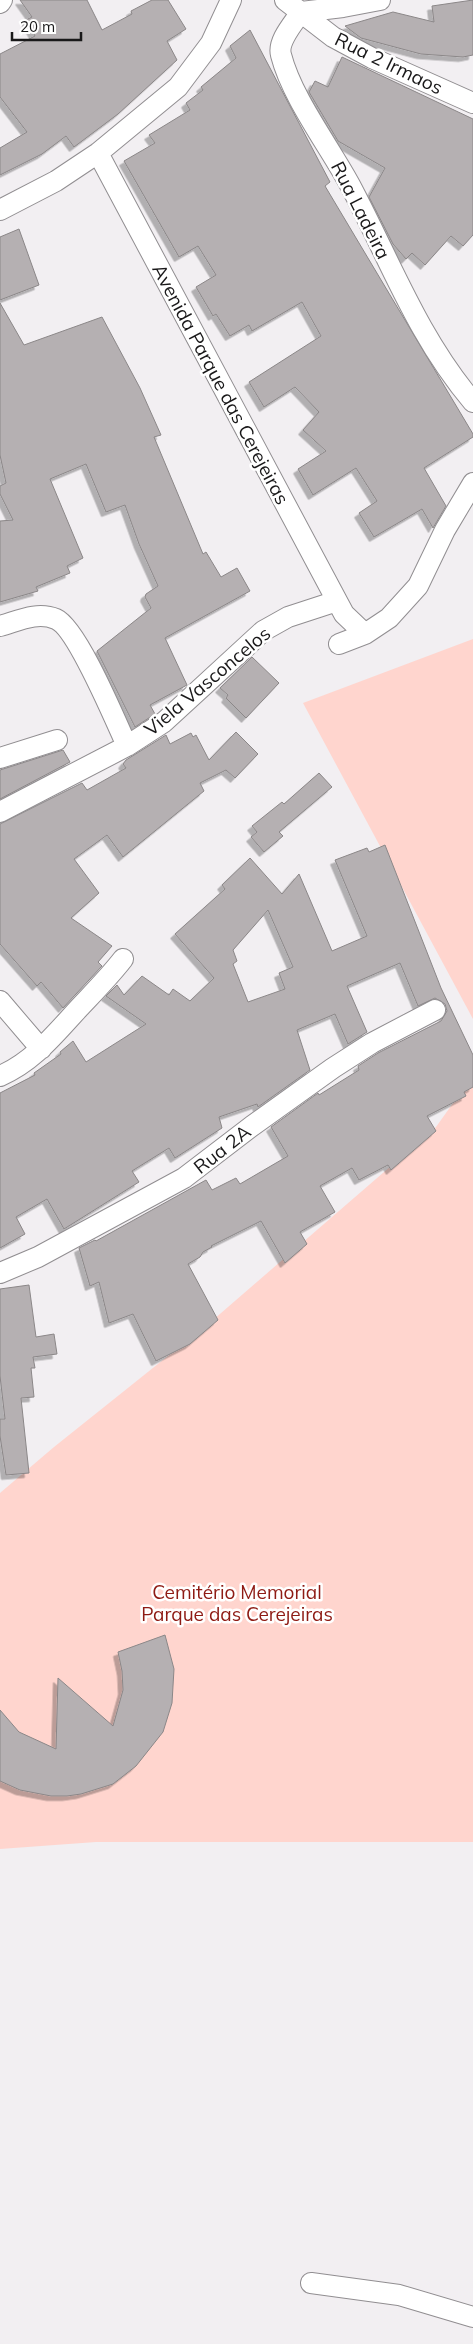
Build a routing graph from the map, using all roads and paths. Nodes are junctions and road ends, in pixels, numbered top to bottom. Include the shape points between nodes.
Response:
1 (231, 0) edge
2 (380, 0) edge
3 (293, 6) edge
4 (473, 103) edge
5 (98, 153) junction
6 (0, 210) edge
7 (473, 402) edge
8 (473, 483) edge
9 (341, 608) junction
10 (0, 626) edge
11 (365, 634) junction
12 (57, 740) dead end
13 (127, 746) junction
14 (0, 758) edge
15 (0, 812) edge
16 (123, 959) dead end
17 (0, 1001) edge
18 (435, 1010) dead end
19 (41, 1049) junction
20 (0, 1076) edge
21 (0, 1273) edge
22 (311, 2283) dead end
23 (473, 2317) edge

1 - 5 street via 211,43 178,87
2 - 3 street via 343,7
3 - 4 street, Rua 2 Irmaos via 333,36 372,58
3 - 7 street, Rua Ladeira via 280,54 292,81 351,187 411,311 457,384
5 - 6 street via 56,181
5 - 9 street, Avenida Parque das Cerejeiras
8 - 11 street via 445,530 418,586 389,618
9 - 11 street, Avenida Parque das Cerejeiras
9 - 11 street via 339,644
9 - 13 street, Viela Vasconcelos via 288,617 263,630 164,722
10 - 13 street via 42,616 64,624 88,663
12 - 14 street
13 - 15 street, Viela Vasconcelos
16 - 19 street
17 - 19 street
18 - 21 street, Rua 2A via 333,1068 184,1178 38,1257
19 - 20 street
22 - 23 street via 399,2295

